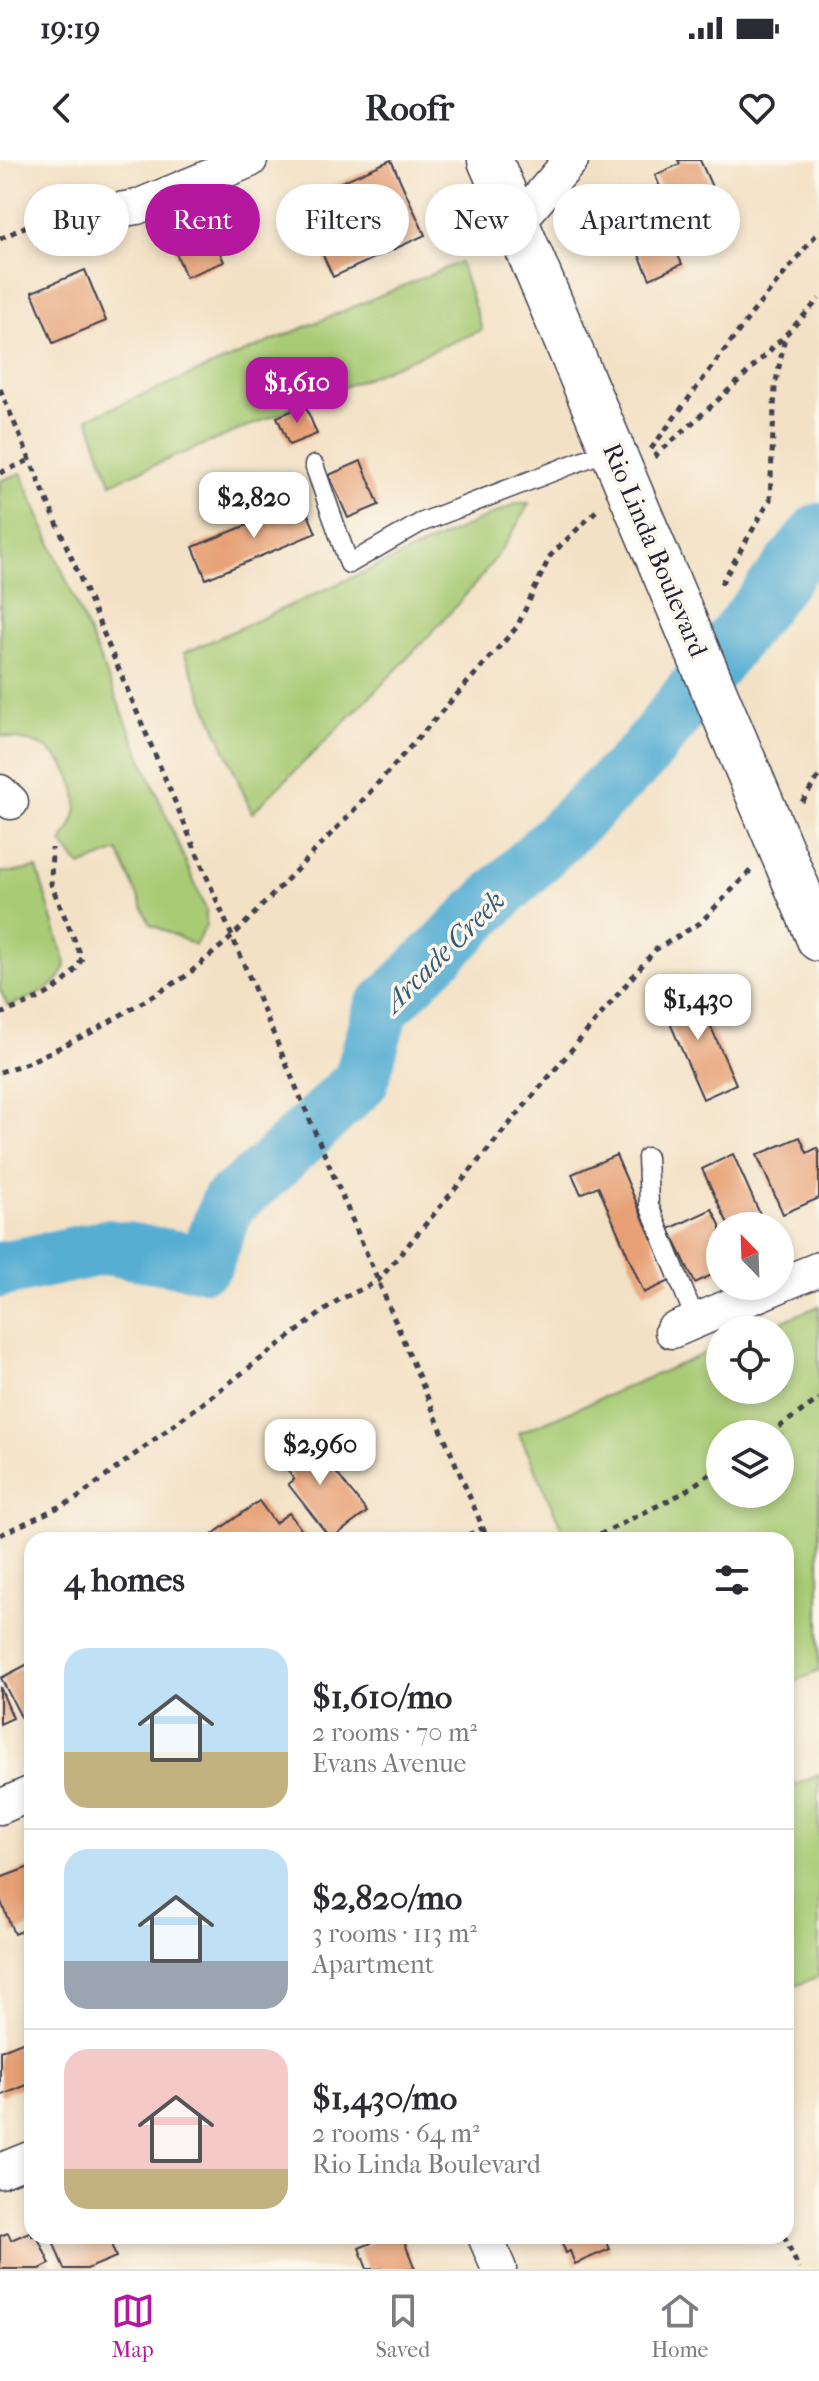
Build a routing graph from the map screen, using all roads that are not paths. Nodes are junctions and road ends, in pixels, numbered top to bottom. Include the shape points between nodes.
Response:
1 (250, 160) edge
2 (490, 160) edge
3 (571, 160) edge
4 (500, 184) edge
5 (537, 200) edge
6 (129, 208) edge
7 (531, 256) edge
8 (314, 465) dead end
9 (619, 465) junction
10 (819, 939) edge
11 (647, 1157) dead end
12 (819, 1269) edge
13 (794, 1280) edge
14 (746, 1300) edge
15 (684, 1326) joint
16 (24, 1796) edge
17 (0, 1807) edge
18 (24, 2161) edge
19 (0, 2171) edge
20 (488, 2244) edge
21 (499, 2269) edge

1 - 6 street
2 - 4 main road, Rio Linda Boulevard
3 - 5 street
7 - 9 main road, Rio Linda Boulevard
8 - 9 lane via 349,564 420,523
9 - 10 main road, Rio Linda Boulevard
11 - 15 lane via 649,1205
12 - 13 street
14 - 15 street
16 - 17 street
18 - 19 street
20 - 21 street

